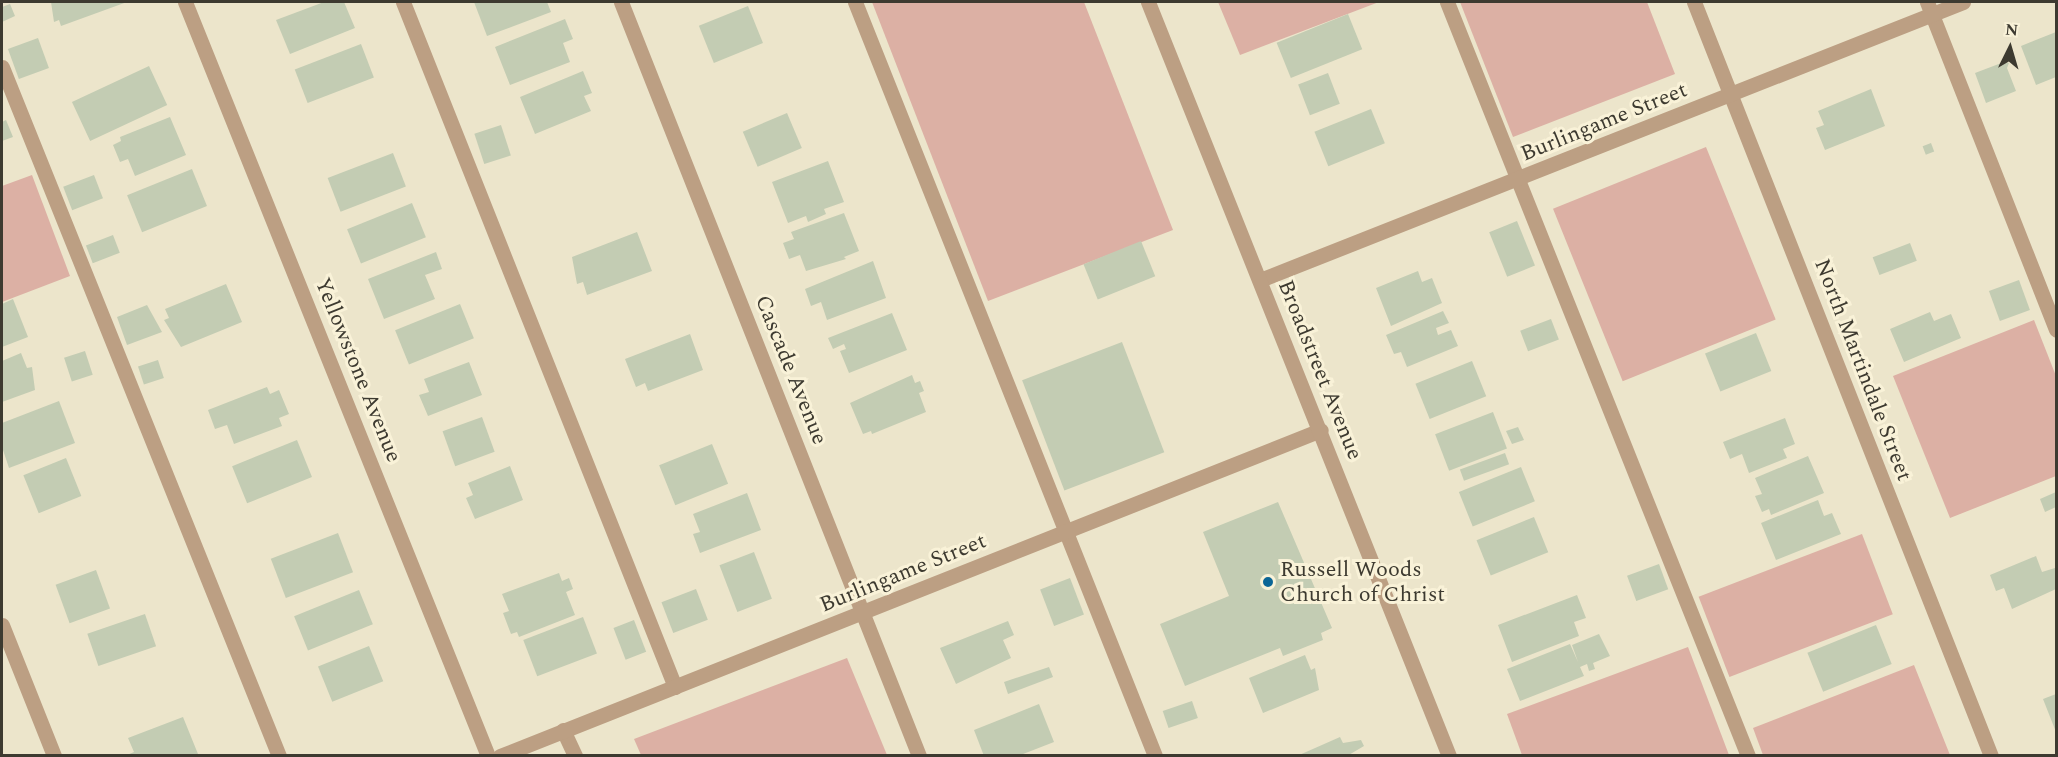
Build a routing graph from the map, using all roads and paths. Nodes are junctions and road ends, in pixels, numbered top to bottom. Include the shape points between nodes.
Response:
1 (185, 2) edge
2 (403, 2) edge
3 (621, 2) edge
4 (855, 2) edge
5 (1148, 2) edge
6 (1446, 2) edge
7 (1694, 2) edge
8 (1963, 2) edge
9 (1930, 8) edge
10 (2, 67) edge
11 (1731, 95) junction
12 (1517, 181) junction
13 (1260, 280) junction
14 (2056, 329) edge
15 (1321, 430) junction
16 (1066, 532) junction
17 (862, 614) junction
18 (2, 625) edge
19 (675, 687) junction
20 (563, 730) junction
21 (54, 756) edge
22 (279, 756) edge
23 (488, 756) edge
24 (500, 756) edge
25 (575, 756) edge
26 (919, 756) edge
27 (1155, 756) edge
28 (1449, 756) edge
29 (1748, 756) edge
30 (1991, 756) edge

1 - 23 street, Yellowstone Avenue
2 - 19 street
3 - 17 street, Cascade Avenue
4 - 16 street
5 - 13 street, Broadstreet Avenue
6 - 12 street
7 - 11 street, North Martindale Street
8 - 9 street, Burlingame Street
9 - 11 street, Burlingame Street
9 - 14 street
10 - 22 street
11 - 12 street, Burlingame Street
11 - 30 street, North Martindale Street
12 - 13 street, Burlingame Street
12 - 29 street
13 - 15 street, Broadstreet Avenue
15 - 16 street, Burlingame Street
15 - 28 street, Broadstreet Avenue
16 - 17 street, Burlingame Street
16 - 27 street
17 - 19 street, Burlingame Street
17 - 26 street, Cascade Avenue
18 - 21 street
19 - 20 street, Burlingame Street
20 - 24 street, Burlingame Street
20 - 25 street

